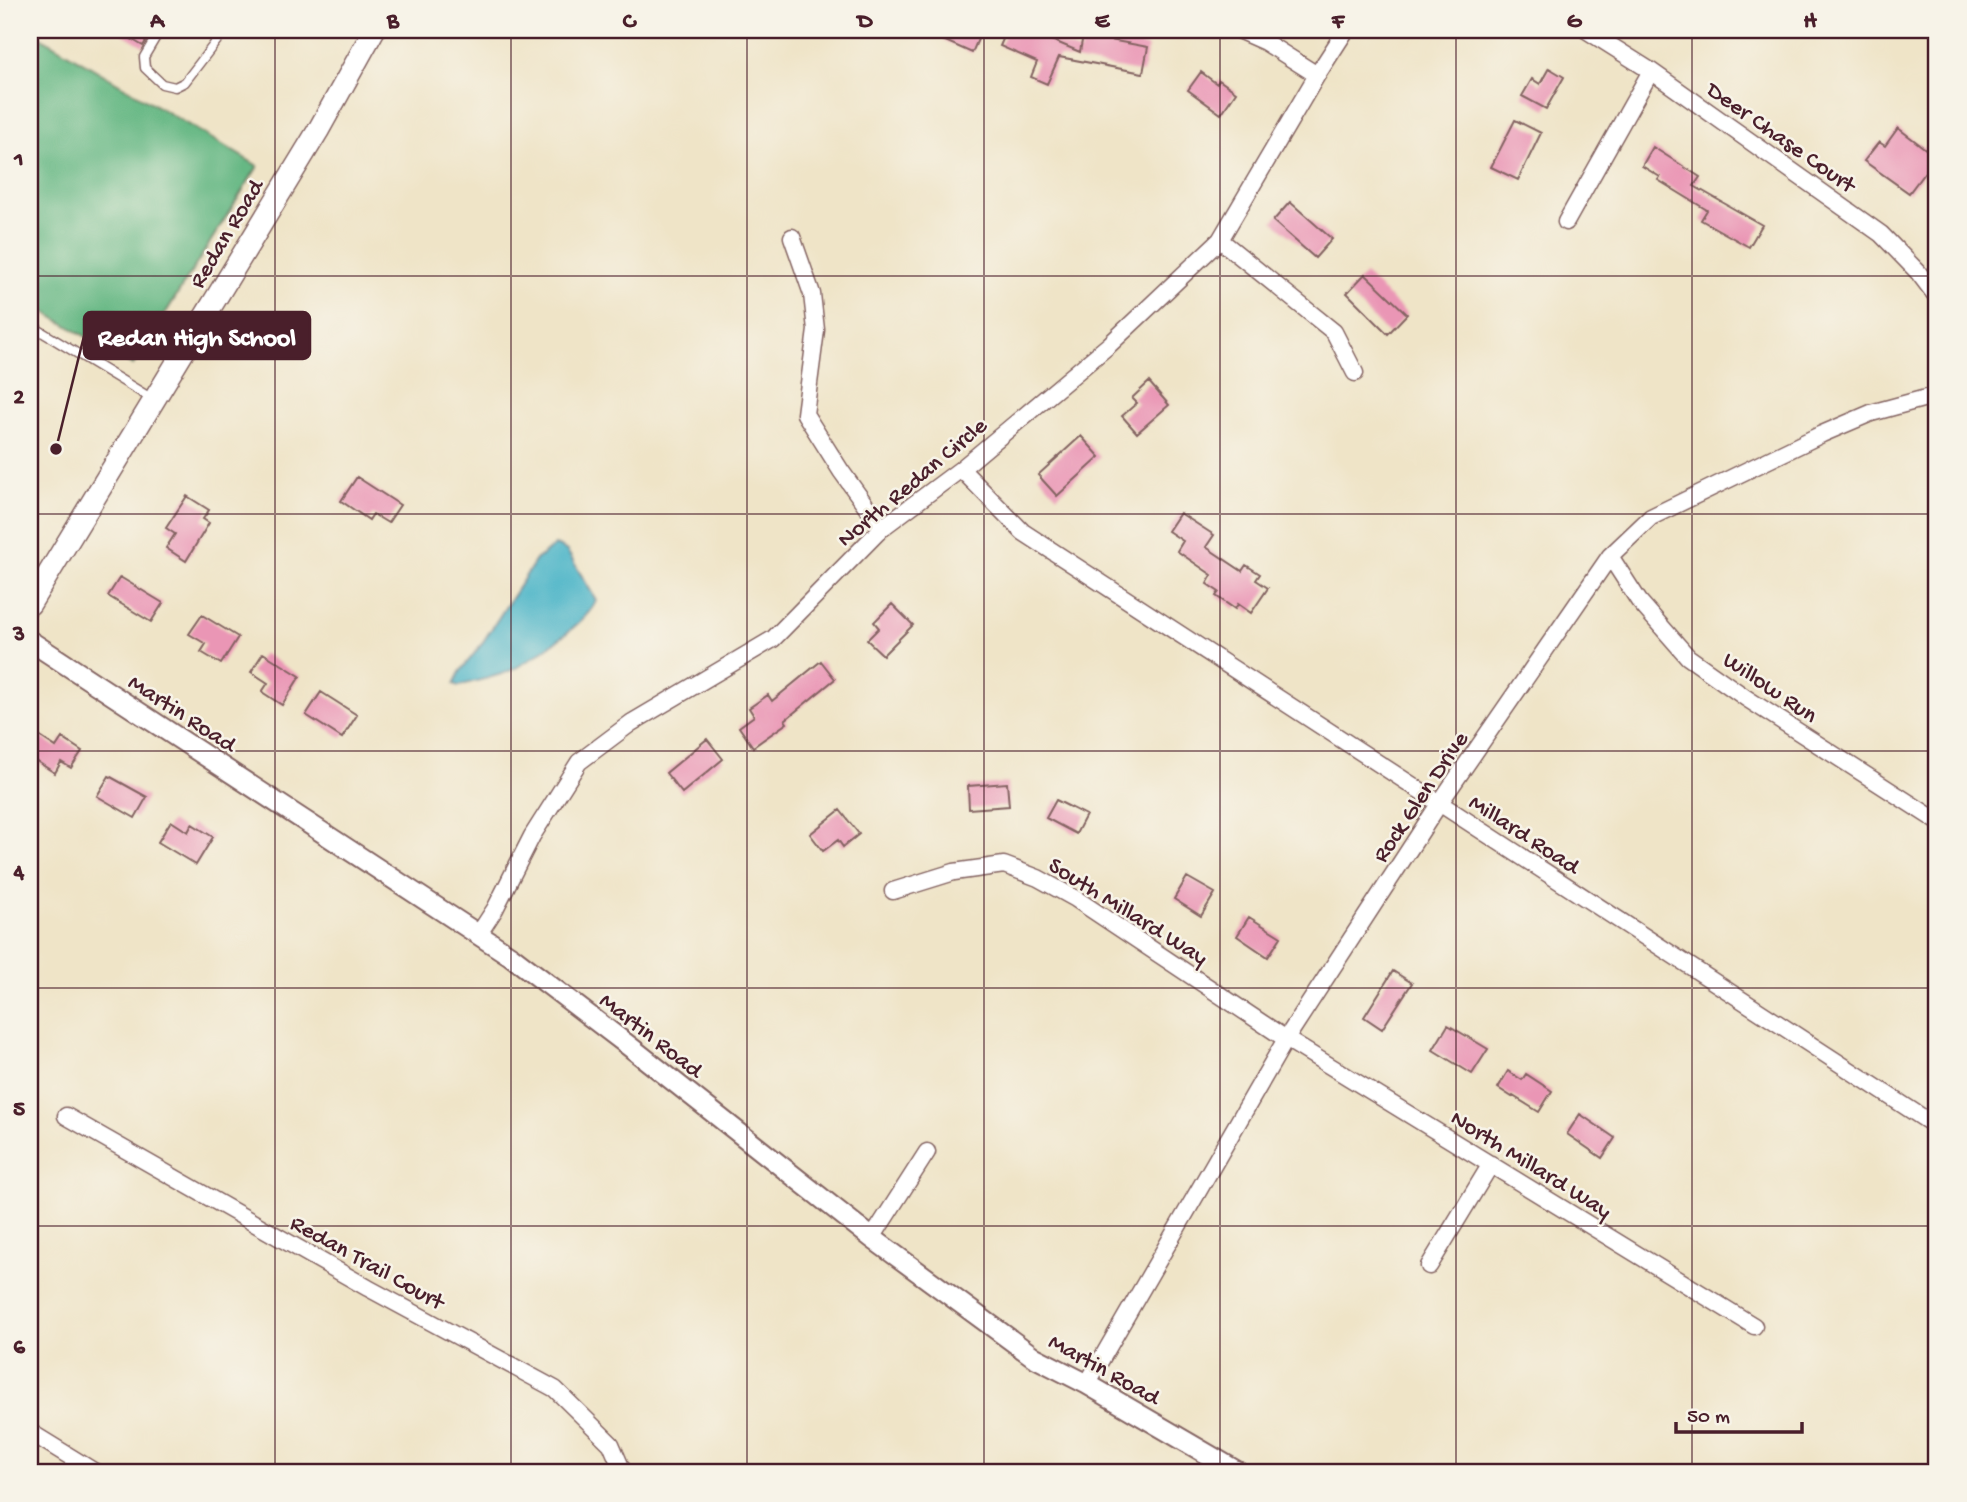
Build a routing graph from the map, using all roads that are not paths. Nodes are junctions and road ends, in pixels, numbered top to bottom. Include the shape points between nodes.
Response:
1 (160, 30) edge
2 (225, 30) edge
3 (374, 30) edge
4 (1238, 30) edge
5 (1346, 30) edge
6 (1586, 30) edge
7 (1651, 71) junction
8 (1317, 75) junction
9 (1566, 222) dead end
10 (792, 237) dead end
11 (1220, 240) junction
12 (1937, 297) edge
13 (31, 326) edge
14 (1355, 373) dead end
15 (1937, 395) edge
16 (154, 400) junction
17 (961, 468) junction
18 (882, 528) junction
19 (1610, 556) junction
20 (30, 604) edge
21 (30, 641) edge
22 (1439, 804) junction
23 (1937, 821) edge
24 (894, 891) dead end
25 (478, 935) junction
26 (1286, 1039) junction
27 (66, 1116) dead end
28 (1937, 1127) edge
29 (927, 1152) dead end
30 (1491, 1164) junction
31 (872, 1238) junction
32 (1429, 1266) dead end
33 (1754, 1326) dead end
34 (1087, 1384) junction
35 (30, 1432) edge
36 (95, 1472) edge
37 (623, 1472) edge
38 (1238, 1472) edge

1 - 2 lane via 144,57 145,68 162,84 175,87 185,82
3 - 16 main road, Redan Road
4 - 8 street
5 - 8 street, North Redan Circle
6 - 7 street, Deer Chase Court
7 - 9 street
7 - 12 street, Deer Chase Court via 1881,234
8 - 11 street, North Redan Circle
10 - 18 street via 812,294 816,330 805,414
11 - 14 street via 1334,332
11 - 17 street, North Redan Circle via 1109,345
13 - 16 lane
15 - 19 street, Rock Glen Drive via 1871,413 1651,517
16 - 20 main road, Redan Road
17 - 18 street, North Redan Circle
17 - 22 street, Millard Road via 1023,532
18 - 25 street, North Redan Circle via 773,639 631,723 579,762
19 - 22 street, Rock Glen Drive
19 - 23 street, Willow Run via 1639,601 1688,657
21 - 25 street, Martin Road
22 - 26 street, Rock Glen Drive
22 - 28 street, Millard Road
24 - 26 street, South Millard Way via 954,872 1004,865 1076,899
25 - 31 street, Martin Road via 629,1046
26 - 30 street, North Millard Way
26 - 34 street, Rock Glen Drive
27 - 37 street, Redan Trail Court via 555,1389 611,1444
29 - 31 street
30 - 32 street
30 - 33 street, North Millard Way
31 - 34 street, Martin Road via 1034,1357
34 - 38 street, Martin Road
35 - 36 street

